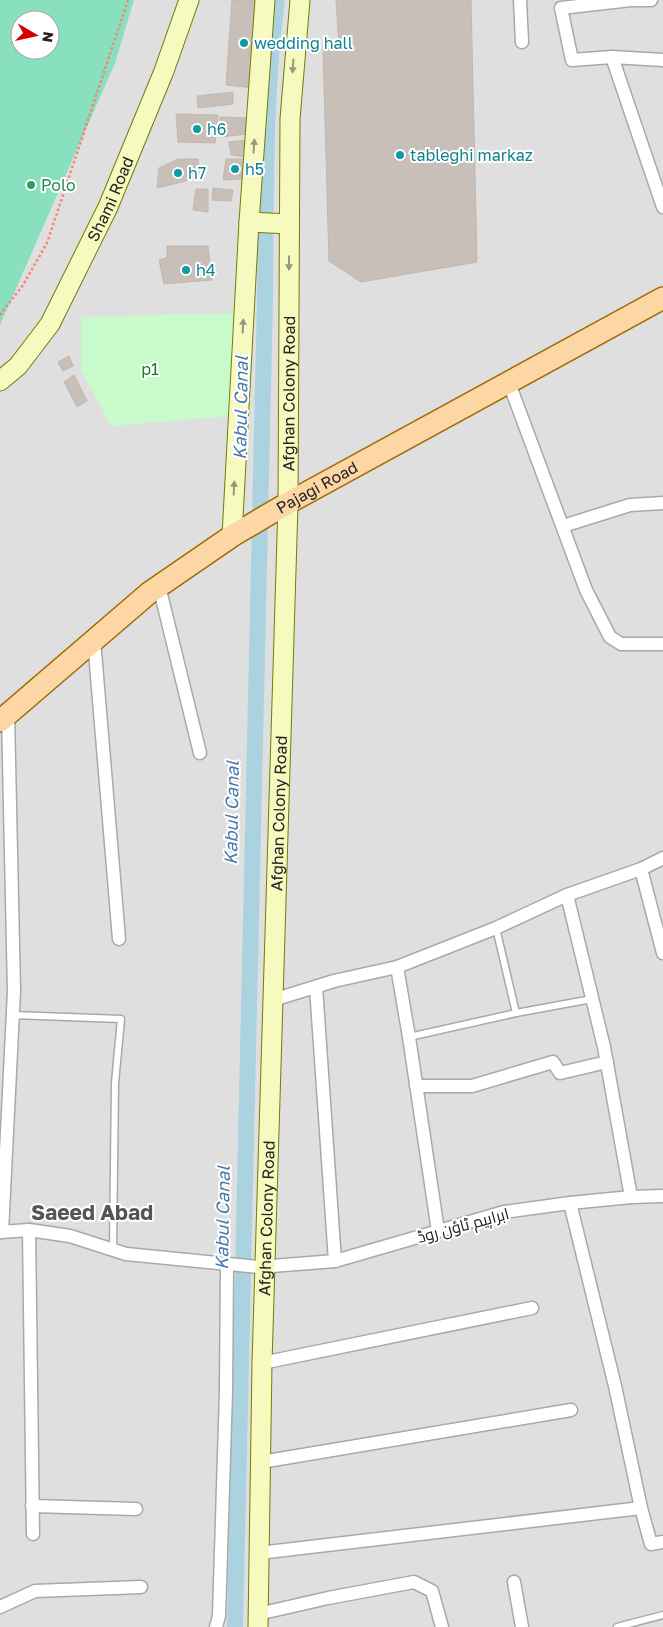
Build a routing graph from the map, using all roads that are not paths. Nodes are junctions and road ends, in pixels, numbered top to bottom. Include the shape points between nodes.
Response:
1 (189, 0) edge
2 (264, 0) edge
3 (300, 0) edge
4 (520, 0) edge
5 (634, 0) edge
6 (651, 0) edge
7 (522, 42) dead end
8 (612, 57) junction
9 (663, 60) edge
10 (663, 207) edge
11 (255, 222) junction
12 (285, 224) junction
13 (663, 298) edge
14 (0, 381) edge
15 (509, 383) junction
16 (663, 503) edge
17 (286, 508) junction
18 (563, 526) junction
19 (239, 532) junction
20 (160, 586) junction
21 (94, 640) junction
22 (663, 644) edge
23 (4, 718) edge
24 (200, 752) dead end
25 (663, 858) edge
26 (641, 869) junction
27 (566, 894) junction
28 (496, 928) junction
29 (119, 939) dead end
30 (663, 953) edge
31 (397, 967) junction
32 (316, 987) junction
33 (592, 999) junction
34 (273, 1000) junction
35 (516, 1013) junction
36 (12, 1015) junction
37 (409, 1037) junction
38 (607, 1062) junction
39 (416, 1086) junction
40 (663, 1196) edge
41 (631, 1197) junction
42 (570, 1203) junction
43 (30, 1230) junction
44 (438, 1230) junction
45 (1, 1232) edge
46 (113, 1250) junction
47 (335, 1261) junction
48 (227, 1265) junction
49 (262, 1267) junction
50 (532, 1308) dead end
51 (262, 1363) junction
52 (571, 1410) dead end
53 (261, 1462) junction
54 (32, 1506) junction
55 (641, 1508) junction
56 (136, 1509) dead end
57 (33, 1534) dead end
58 (663, 1542) edge
59 (259, 1552) junction
60 (514, 1582) dead end
61 (141, 1587) dead end
62 (0, 1607) edge
63 (663, 1615) edge
64 (258, 1620) edge
65 (639, 1624) edge
66 (216, 1627) edge
67 (442, 1627) edge
68 (522, 1627) edge
69 (617, 1627) edge

1 - 14 main road, Shami Road via 164,71 108,206 50,324 18,366
11 -> 2 main road
3 -> 12 main road, Afghan Colony Road
4 - 7 street
5 - 6 street
5 - 8 street via 561,8 572,60
8 - 9 street
8 - 10 street
11 - 12 main road
19 -> 11 main road
12 -> 17 main road, Afghan Colony Road
13 - 15 main road, Pajagi Road
15 - 17 main road, Pajagi Road
15 - 18 street
16 - 18 street via 630,504
17 - 19 main road, Pajagi Road
17 - 34 main road, Afghan Colony Road
18 - 22 street via 586,590 610,637 621,644
19 - 20 main road, Pajagi Road
20 - 21 main road, Pajagi Road
20 - 24 street
21 - 23 main road, Pajagi Road
21 - 29 street
23 - 36 street via 14,991
25 - 26 street
26 - 27 street
26 - 30 street
27 - 28 street
27 - 33 street
28 - 31 street
28 - 35 lane
31 - 32 street
31 - 37 street
32 - 34 street
32 - 47 street
33 - 35 lane
33 - 38 street
34 - 49 main road, Afghan Colony Road
35 - 37 lane
36 - 45 street
36 - 46 lane via 121,1019 114,1083
37 - 39 street
38 - 39 street via 560,1073 553,1062 472,1086
38 - 41 street
39 - 44 street
40 - 41 street, ابراہیم ٹاؤن روڈ
41 - 42 street, ابراہیم ٹاؤن روڈ
42 - 44 street, ابراہیم ٹاؤن روڈ via 504,1212
42 - 55 street
43 - 45 street, ابراہیم ٹاؤن روڈ
43 - 46 street, ابراہیم ٹاؤن روڈ via 70,1236
43 - 54 street
44 - 47 street, ابراہیم ٹاؤن روڈ
46 - 48 street, ابراہیم ٹاؤن روڈ
47 - 49 street, ابراہیم ٹاؤن روڈ
48 - 49 street, ابراہیم ٹاؤن روڈ
48 - 66 street via 226,1400 219,1616
49 - 51 main road, Afghan Colony Road
50 - 51 street
51 - 53 main road, Afghan Colony Road
52 - 53 street
53 - 59 main road, Afghan Colony Road
54 - 56 street
54 - 57 street
55 - 58 street via 651,1544
55 - 59 street
59 - 64 main road, Afghan Colony Road
60 - 68 street
61 - 62 street via 35,1591
63 - 65 lane
64 - 67 street via 328,1598 414,1582 432,1591
65 - 69 lane

